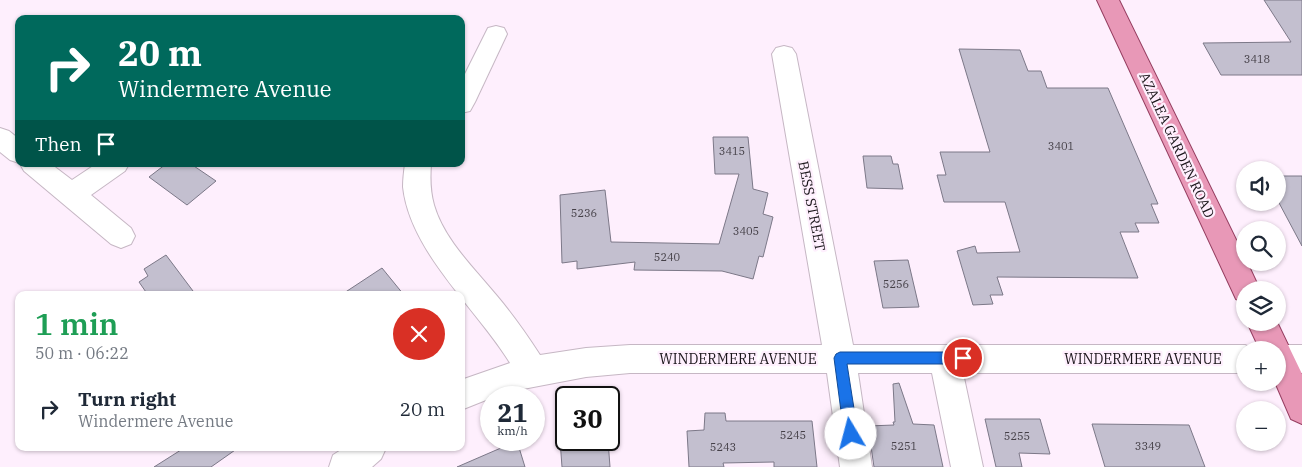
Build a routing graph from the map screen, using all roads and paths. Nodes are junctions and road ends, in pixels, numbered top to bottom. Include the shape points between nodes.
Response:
1 (1108, 0) edge
2 (496, 34) dead end
3 (784, 54) dead end
4 (465, 98) edge
5 (37, 167) edge
6 (112, 167) edge
7 (418, 167) edge
8 (72, 194) junction
9 (121, 236) dead end
10 (1242, 281) edge
11 (840, 358) junction
12 (944, 358) junction
13 (1236, 359) edge
14 (1286, 367) edge
15 (532, 370) junction
16 (465, 393) edge
17 (1302, 408) edge
18 (366, 451) edge
19 (345, 467) edge
20 (856, 467) edge
21 (967, 467) edge

1 - 10 main road, AZALEA GARDEN ROAD
2 - 4 street
3 - 11 street, BESS STREET
5 - 8 street
6 - 8 street
7 - 15 street via 418,193 436,241 501,323
8 - 9 street
11 - 12 street, WINDERMERE AVENUE
11 - 15 street, WINDERMERE AVENUE via 630,359
11 - 20 street, BESS STREET
12 - 13 street, WINDERMERE AVENUE
12 - 21 street
14 - 17 main road
15 - 16 street, WINDERMERE AVENUE
18 - 19 street

